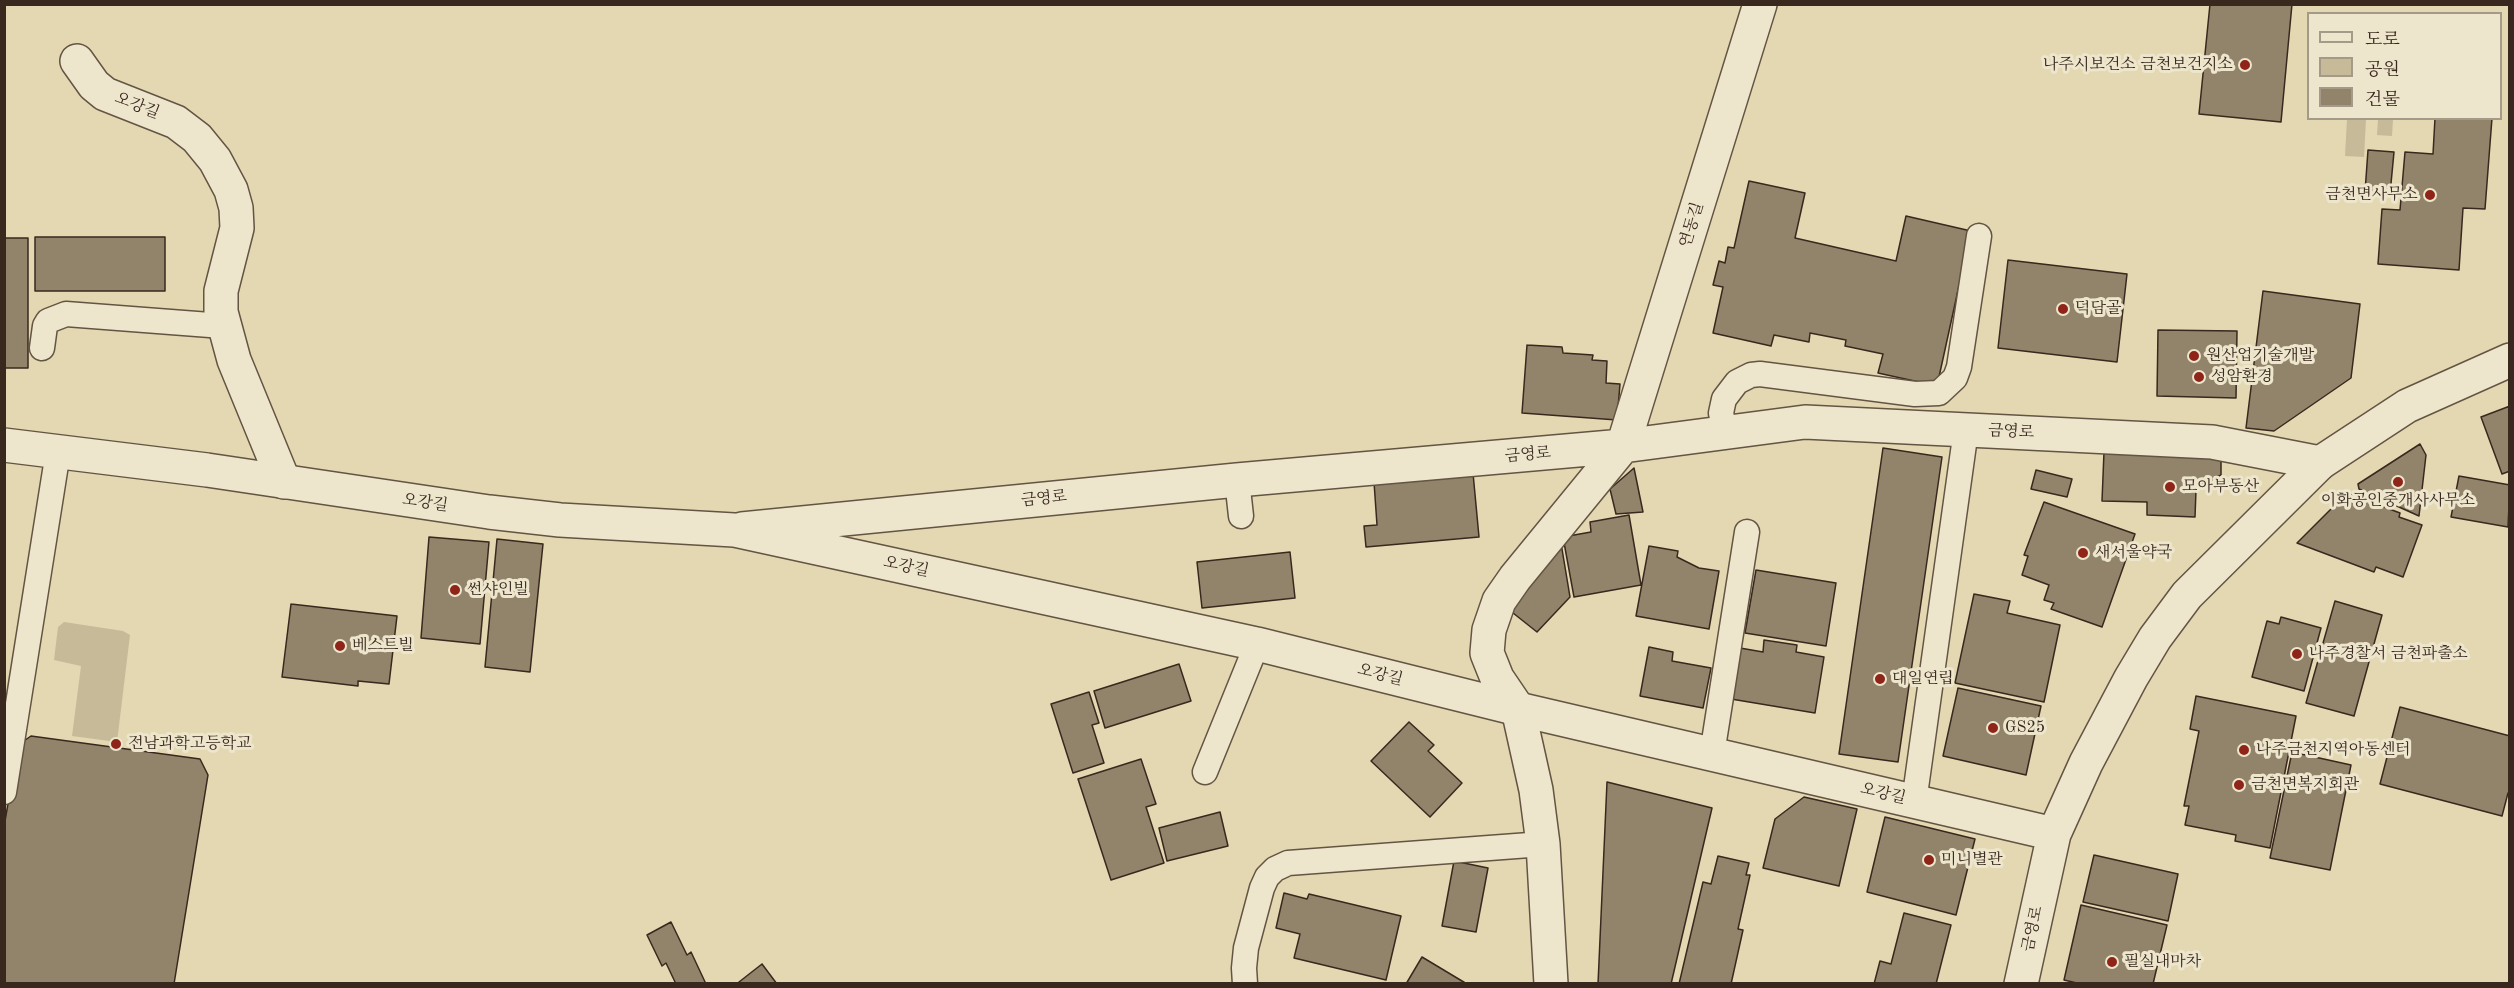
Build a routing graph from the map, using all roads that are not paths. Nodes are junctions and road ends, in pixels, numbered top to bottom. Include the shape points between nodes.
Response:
1 (1760, 4) edge
2 (76, 62) dead end
3 (1979, 236) dead end
4 (223, 326) junction
5 (42, 348) dead end
6 (2510, 360) edge
7 (1966, 430) junction
8 (1725, 432) junction
9 (4, 445) edge
10 (1623, 447) junction
11 (58, 452) junction
12 (2320, 463) junction
13 (1237, 480) junction
14 (284, 482) junction
15 (1241, 516) dead end
16 (734, 530) junction
17 (1747, 532) dead end
18 (1257, 644) junction
19 (1518, 709) junction
20 (1712, 754) junction
21 (1205, 772) dead end
22 (4, 792) edge
23 (1914, 802) junction
24 (2054, 834) junction
25 (1543, 844) junction
26 (1245, 984) edge
27 (1551, 984) edge
28 (2021, 984) edge

1 - 10 street, 연동길
2 - 4 street, 오강길 via 105,94 176,122 197,138 215,160 231,190 237,228 221,291
3 - 8 lane via 1959,367 1955,378 1939,393 1915,394 1751,375 1737,382 1724,399 1721,413
4 - 5 lane via 66,314 48,321
4 - 14 street, 오강길
6 - 12 street, 금영로 via 2408,406
7 - 8 street, 금영로 via 1804,422
7 - 12 street, 금영로 via 2212,442
7 - 23 lane
8 - 10 street, 금영로
9 - 11 street, 오강길
10 - 13 street, 금영로
10 - 19 street via 1515,578 1493,615 1487,653 1497,678
11 - 14 street, 오강길
11 - 22 lane
12 - 24 street, 금영로 via 2201,580 2155,638 2091,753
13 - 15 lane
13 - 16 street, 금영로
14 - 16 street, 오강길 via 560,520
16 - 18 street, 오강길
17 - 20 lane
18 - 19 street, 오강길
18 - 21 lane
19 - 20 street, 오강길
19 - 25 street
20 - 23 street, 오강길
23 - 24 street, 오강길
24 - 28 street, 금영로
25 - 26 lane via 1288,863 1275,869 1262,888 1249,938
25 - 27 street

